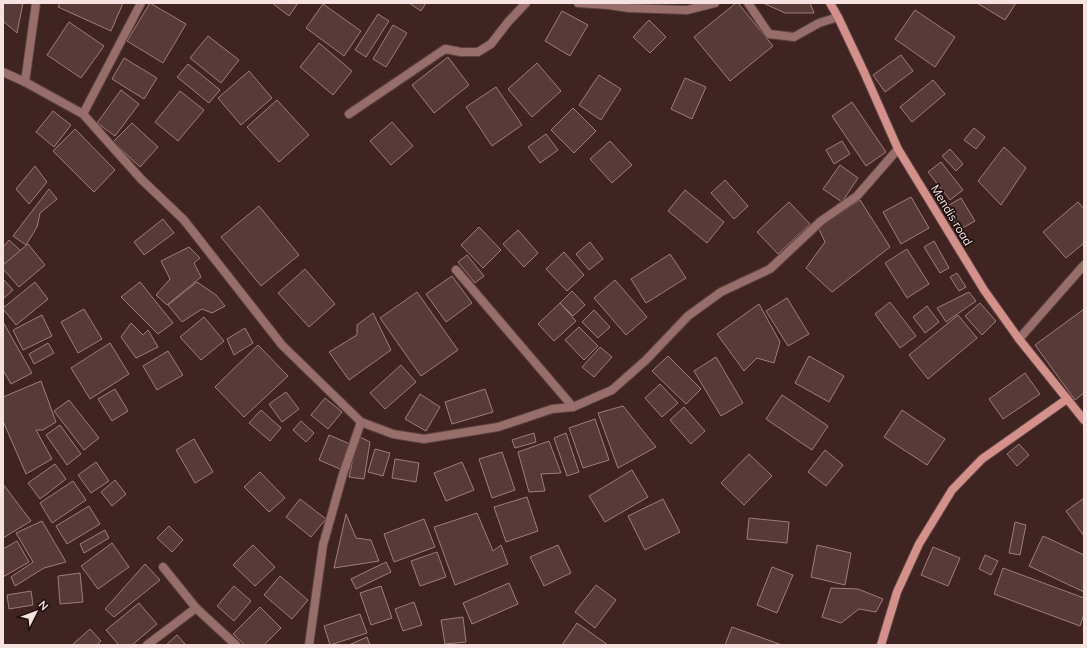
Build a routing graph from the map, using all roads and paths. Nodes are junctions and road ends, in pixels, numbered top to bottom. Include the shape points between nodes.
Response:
1 (36, 3) edge
2 (141, 3) edge
3 (526, 3) edge
4 (578, 3) edge
5 (715, 3) edge
6 (748, 3) edge
7 (830, 3) edge
8 (838, 16) junction
9 (3, 72) edge
10 (25, 82) junction
11 (83, 114) junction
12 (349, 114) dead end
13 (898, 148) junction
14 (1084, 265) edge
15 (456, 270) dead end
16 (1019, 339) junction
17 (1067, 399) junction
18 (573, 407) junction
19 (1084, 420) edge
20 (361, 422) junction
21 (163, 567) dead end
22 (196, 608) junction
23 (147, 645) edge
24 (236, 645) edge
25 (309, 645) edge
26 (882, 645) edge

1 - 10 street
2 - 11 street
3 - 12 street via 491,44 478,52 445,49
4 - 5 street via 686,10
6 - 8 street via 769,34 794,37
7 - 8 street, Mendis road
8 - 13 street, Mendis road
9 - 10 street
10 - 11 street
11 - 20 street via 141,179 184,220 282,345
13 - 16 street, Mendis road via 984,290
13 - 18 street via 857,196 821,221 770,269 721,292 688,316 646,360 612,390
14 - 16 street
15 - 18 street
16 - 17 street, Mendis road
17 - 19 street, Mendis road
17 - 26 street via 982,459 952,490 919,544 897,592
18 - 20 street via 552,409 498,428 424,440 393,434
20 - 25 street via 323,545
21 - 22 street
22 - 23 street
22 - 24 street

